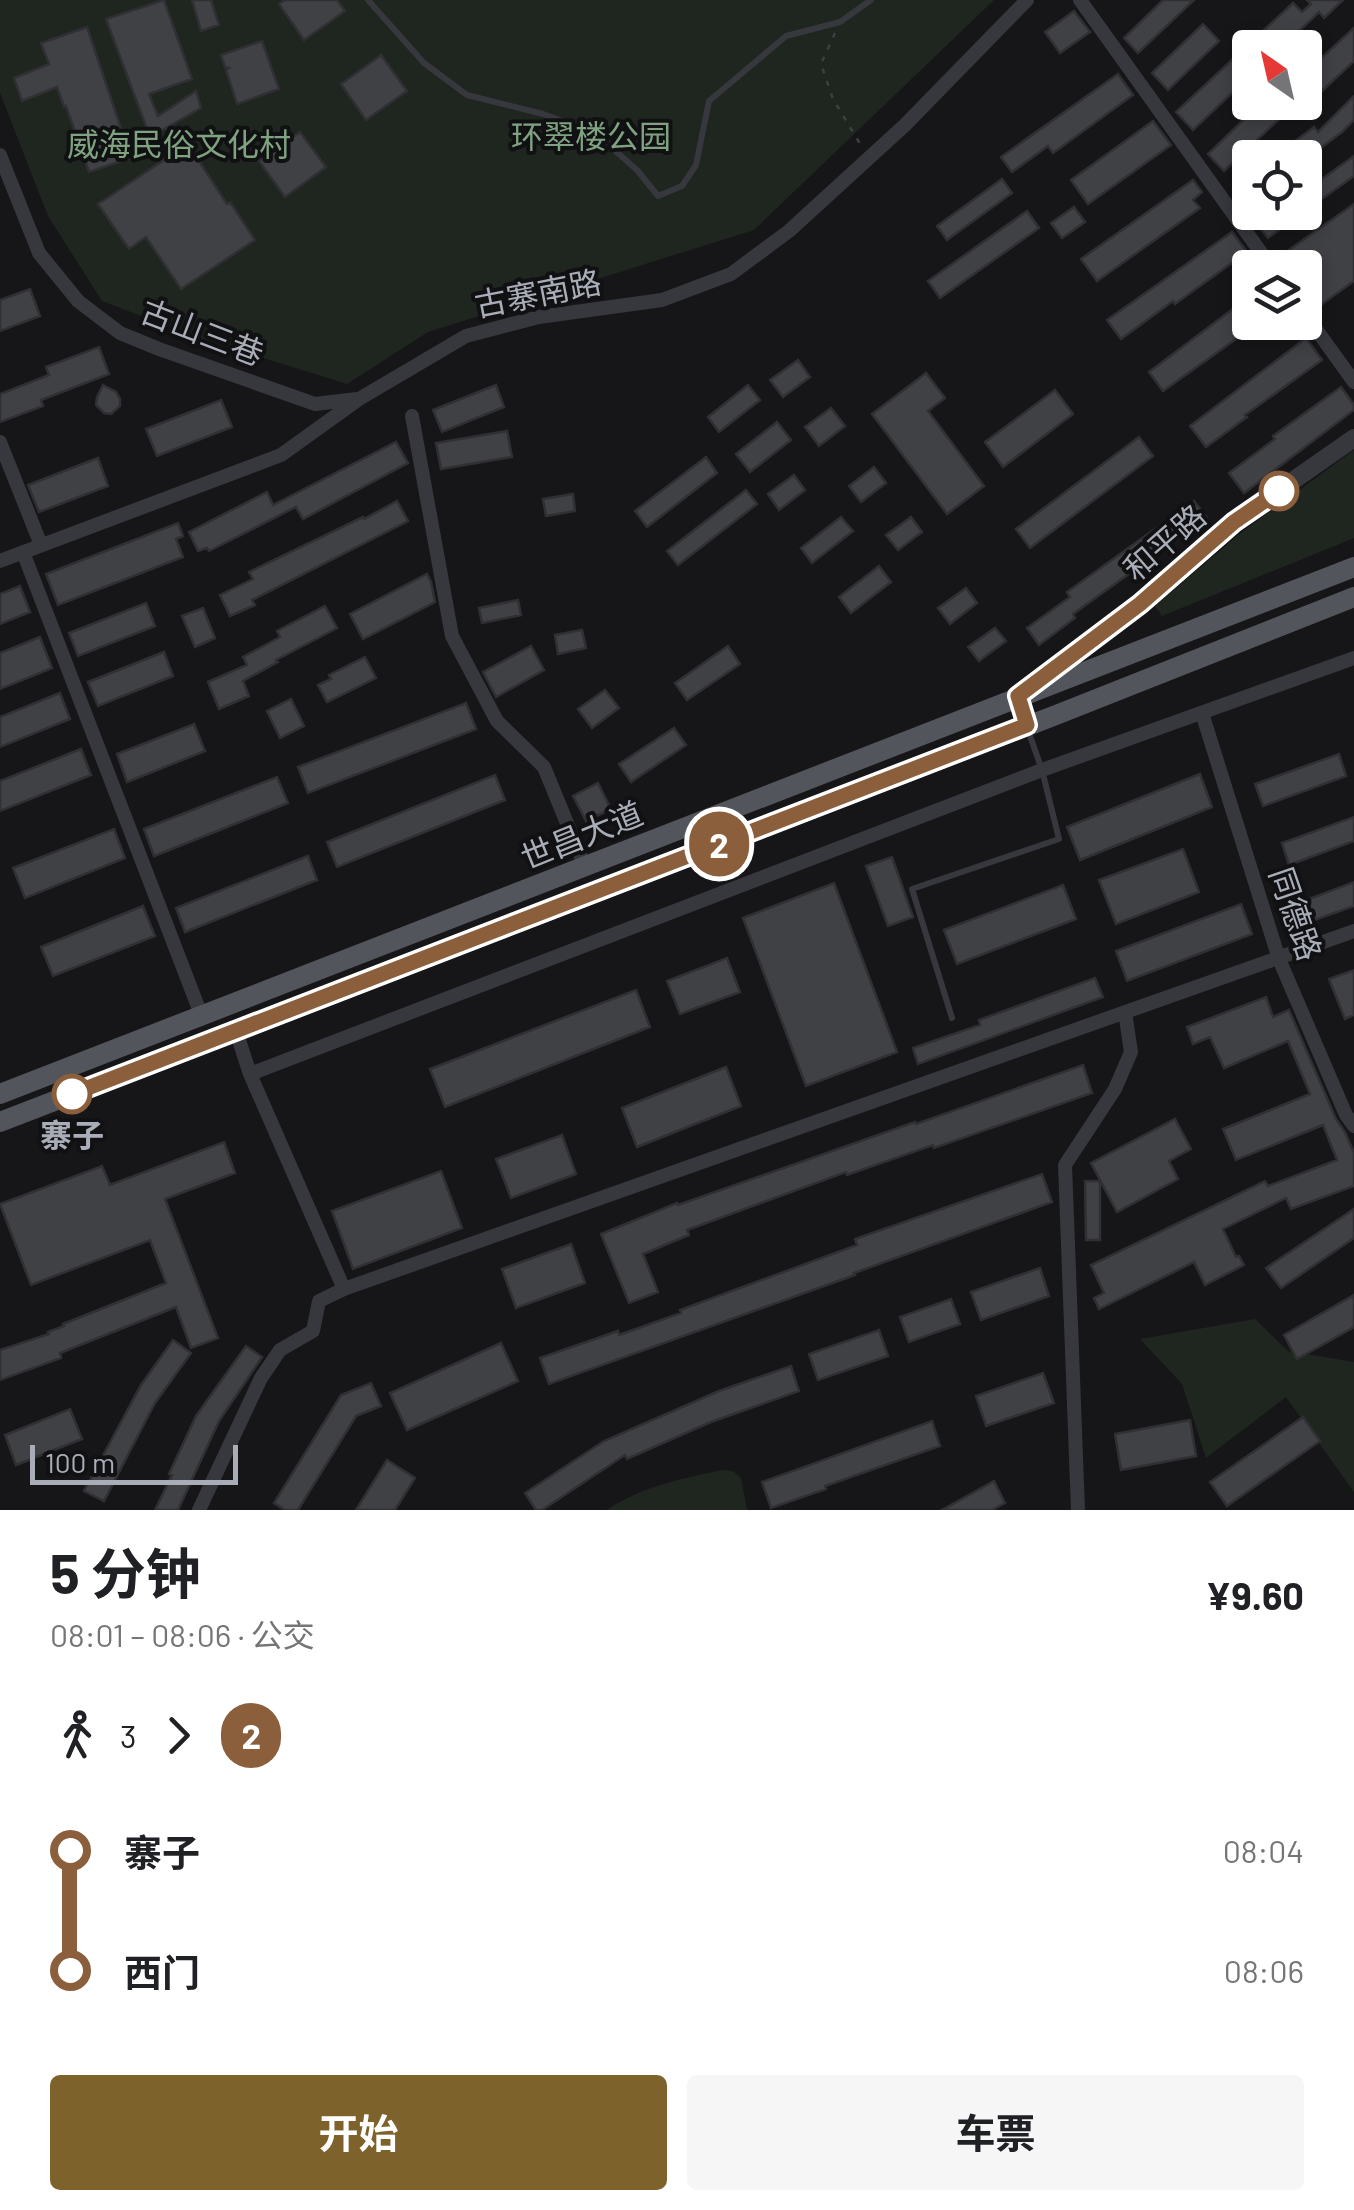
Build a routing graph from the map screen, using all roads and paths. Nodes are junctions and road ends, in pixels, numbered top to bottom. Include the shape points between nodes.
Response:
1 (368, 0) edge
2 (871, 0) edge
3 (1027, 0) edge
4 (1080, 0) edge
5 (840, 22) junction
6 (0, 156) edge
7 (869, 158) junction
8 (1259, 250) edge
9 (1322, 338) edge
10 (1354, 382) edge
11 (359, 399) junction
12 (412, 416) dead end
13 (1354, 438) edge
14 (0, 442) edge
15 (41, 545) junction
16 (23, 552) junction
17 (0, 561) edge
18 (1354, 567) edge
19 (1354, 597) edge
20 (1354, 658) edge
21 (1018, 696) junction
22 (1202, 713) junction
23 (1027, 725) junction
24 (1042, 770) junction
25 (585, 867) junction
26 (1354, 932) edge
27 (1280, 959) junction
28 (1125, 1012) junction
29 (202, 1017) junction
30 (952, 1018) dead end
31 (236, 1031) junction
32 (250, 1074) junction
33 (0, 1094) edge
34 (0, 1122) edge
35 (1354, 1126) edge
36 (344, 1289) junction
37 (199, 1510) edge
38 (1078, 1510) edge

1 - 5 lane via 424,63 468,94 595,133 658,196 682,186 696,165 709,100 786,36
2 - 5 lane
3 - 7 street, 古寨南路
4 - 8 street
5 - 7 path via 822,64 833,99
6 - 11 street, 古山三巷 via 39,253 78,302 120,333 314,404
7 - 11 street, 古寨南路 via 731,274 662,300 539,317 466,336
9 - 10 street
11 - 15 street, 古寨南路 via 281,455
12 - 25 street via 452,636 497,721 544,767
13 - 21 street, 和平路 via 1234,522
14 - 15 street
15 - 16 street, 古寨南路
16 - 17 street, 古寨南路
16 - 29 street
18 - 21 main road, 世昌大道
19 - 23 main road, 世昌大道
20 - 22 street
21 - 23 street
21 - 25 main road, 世昌大道
22 - 24 street
22 - 27 street, 同德路
23 - 24 lane
23 - 31 main road, 世昌大道
24 - 30 lane via 1059,839 912,889
24 - 32 street
25 - 29 main road, 世昌大道
26 - 27 street
27 - 28 street
27 - 35 street, 同德路
28 - 36 street
28 - 38 street via 1131,1052 1115,1089 1064,1164
29 - 33 main road, 世昌大道
31 - 32 street
31 - 34 main road, 世昌大道
32 - 36 street
36 - 37 street via 319,1301 312,1330 280,1350 261,1378

